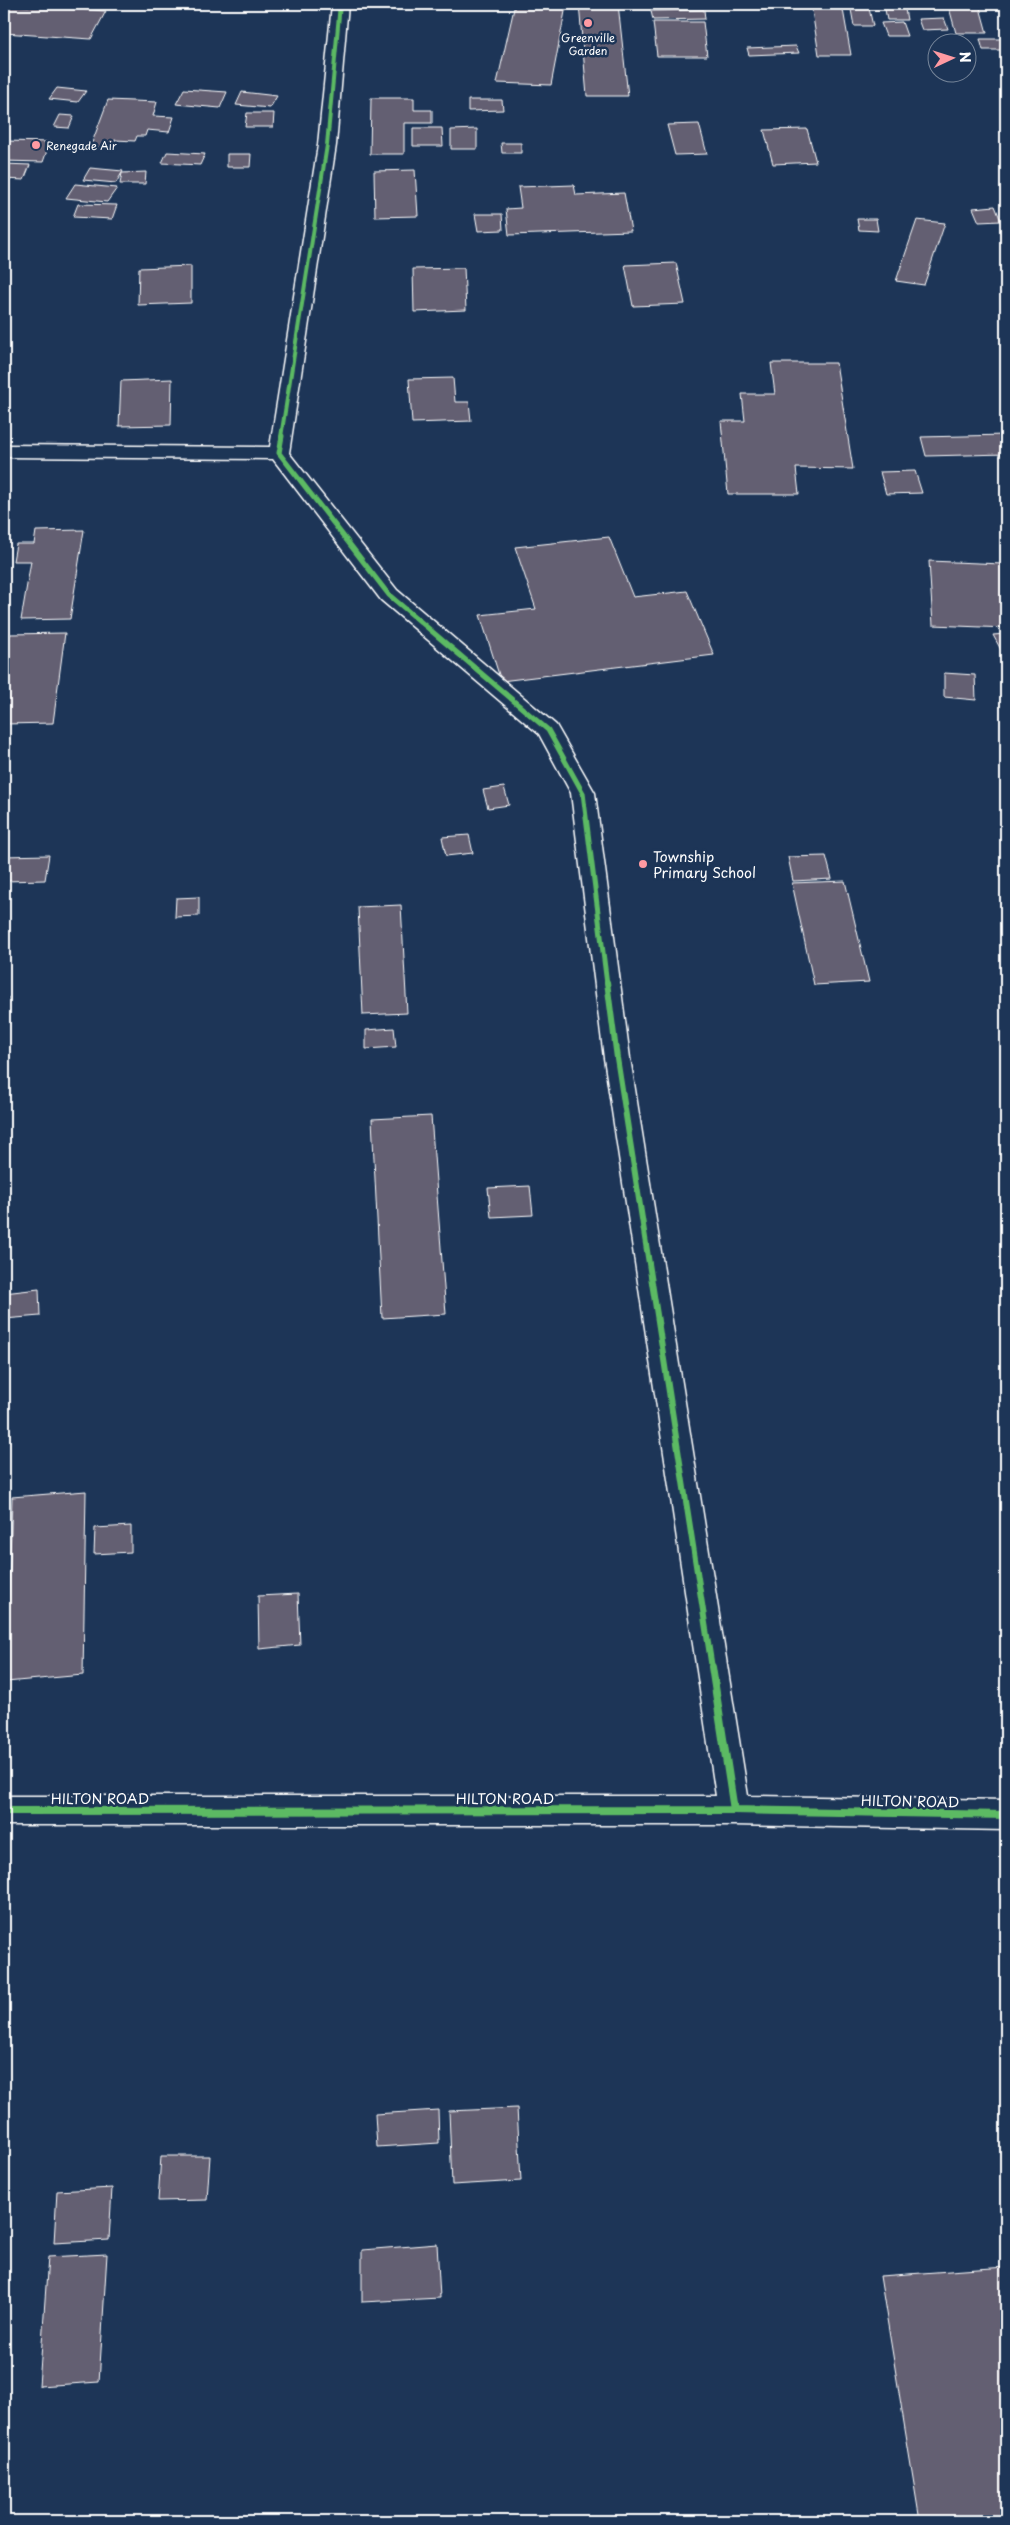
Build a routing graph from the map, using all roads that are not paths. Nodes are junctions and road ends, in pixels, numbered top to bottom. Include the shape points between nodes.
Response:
1 (340, 4) edge
2 (4, 450) edge
3 (279, 453) junction
4 (734, 1810) junction
5 (4, 1811) edge
6 (1006, 1815) edge

1 - 3 street via 327,145
2 - 3 street
3 - 4 street via 389,595 548,730 583,793 617,1058
4 - 5 street, HILTON ROAD
4 - 6 street, HILTON ROAD

